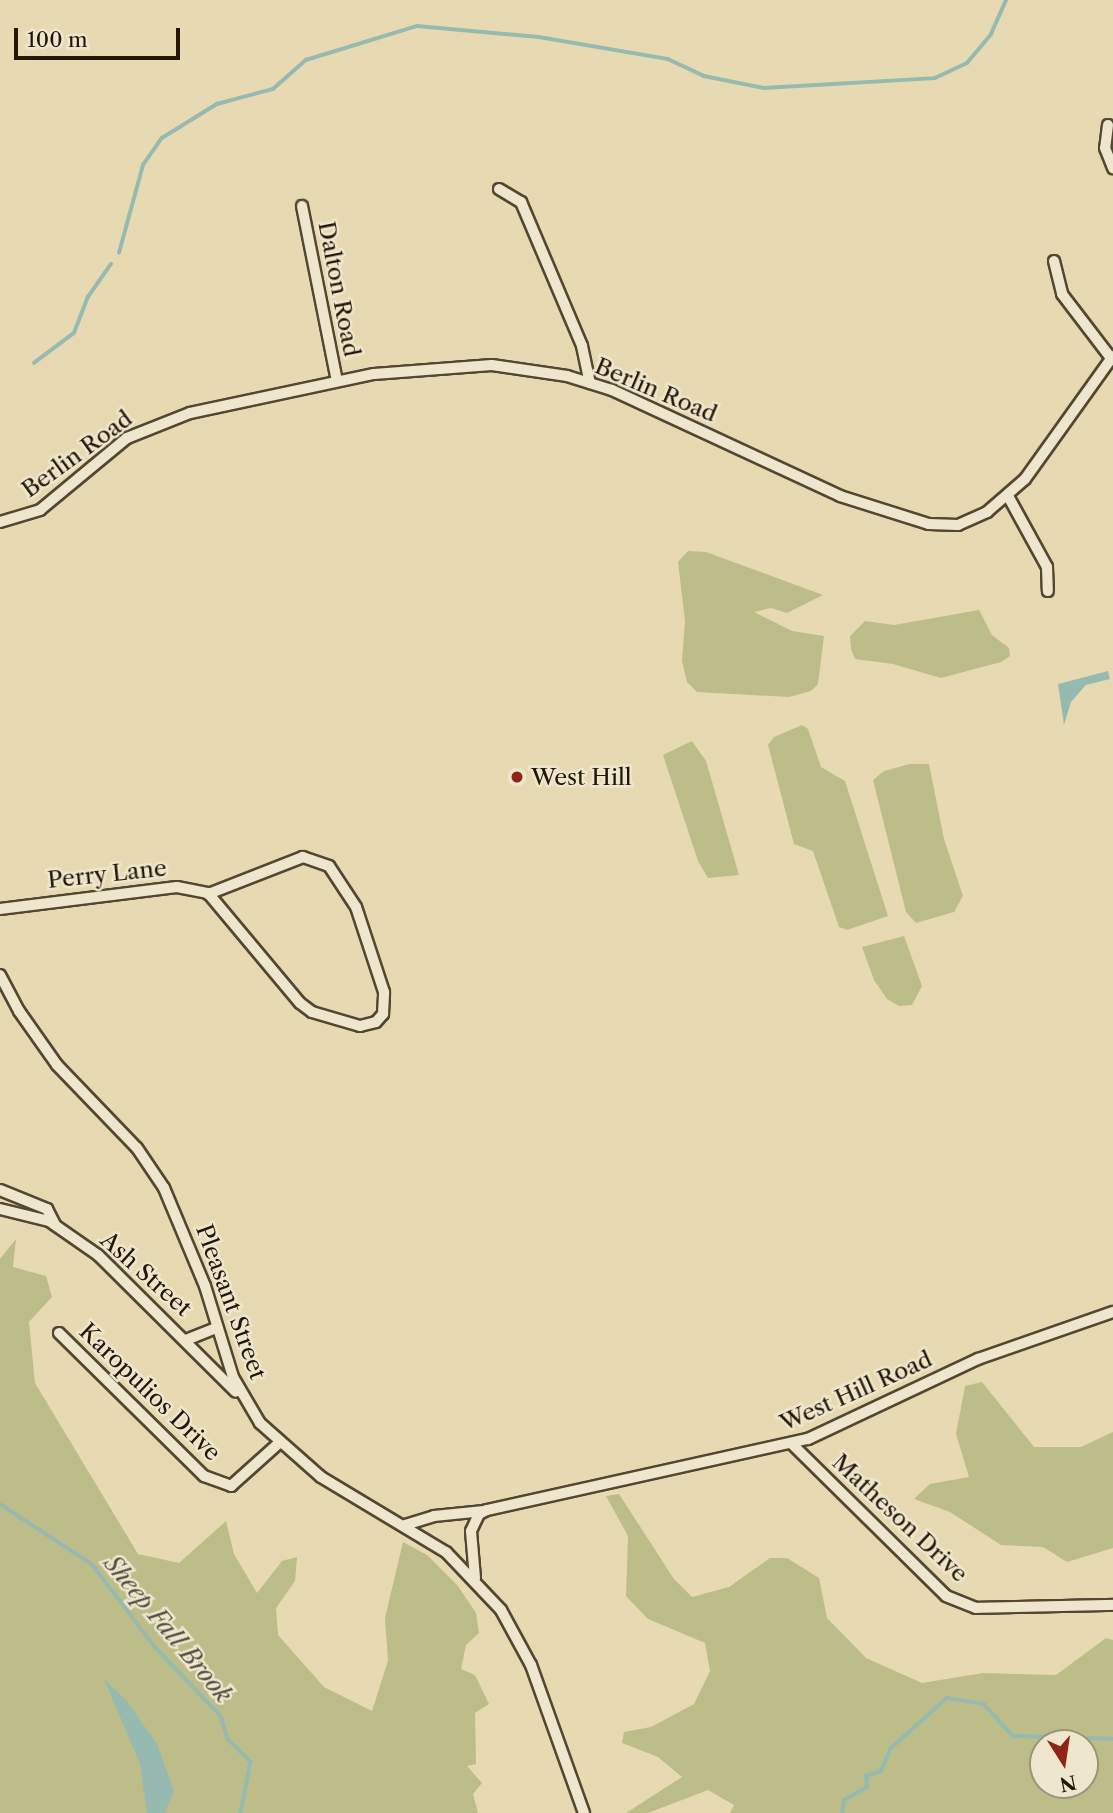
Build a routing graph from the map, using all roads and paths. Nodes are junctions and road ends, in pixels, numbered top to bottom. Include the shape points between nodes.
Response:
1 (1108, 125) dead end
2 (1113, 168) edge
3 (499, 189) dead end
4 (302, 206) dead end
5 (1054, 261) dead end
6 (1112, 357) edge
7 (337, 381) junction
8 (590, 383) junction
9 (1008, 496) junction
10 (0, 522) edge
11 (1048, 591) dead end
12 (208, 894) junction
13 (0, 908) edge
14 (0, 975) edge
15 (3, 988) edge
16 (0, 1189) edge
17 (0, 1209) edge
18 (55, 1225) junction
19 (1113, 1312) edge
20 (216, 1328) junction
21 (59, 1333) dead end
22 (186, 1340) junction
23 (244, 1400) junction
24 (280, 1442) junction
25 (792, 1444) junction
26 (487, 1510) junction
27 (405, 1525) junction
28 (475, 1578) junction
29 (1113, 1605) edge
30 (584, 1813) edge

1 - 2 street via 1105,148
3 - 8 street via 521,202 582,346
4 - 7 street, Dalton Road
5 - 6 street via 1062,294
6 - 9 street, Berlin Road via 1045,454
7 - 8 street, Berlin Road via 423,367 492,365
7 - 10 street, Berlin Road via 226,402 149,427 127,438 40,510
8 - 9 street, Berlin Road via 839,496 929,524 958,525
9 - 11 street via 1047,567
12 - 12 street via 300,1003 321,1016 360,1026 376,1022 383,1014 384,992 356,907 329,866 303,857
12 - 13 street, Perry Lane via 177,887
14 - 15 street, Pleasant Street
15 - 20 street, Pleasant Street via 57,1065 149,1164 186,1235
16 - 18 street via 47,1209
17 - 18 street, Ash Street
18 - 22 street, Ash Street via 115,1270
19 - 25 street, West Hill Road via 978,1359
20 - 22 street
20 - 23 street, Pleasant Street
21 - 24 street, Karopulios Drive via 204,1476 231,1486
22 - 23 street, Ash Street
23 - 24 street, Pleasant Street
24 - 27 street, Pleasant Street via 321,1477
25 - 26 street, West Hill Road
25 - 29 street, Matheson Drive via 946,1596 976,1608
26 - 27 street, West Hill Road via 434,1516
26 - 28 street via 479,1514 471,1531
27 - 28 street, Pleasant Street
28 - 30 street, Pleasant Street via 517,1635

